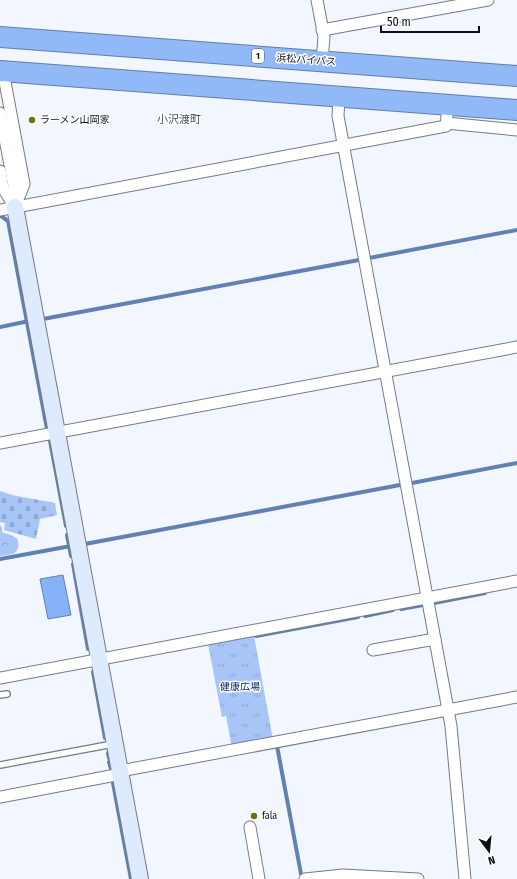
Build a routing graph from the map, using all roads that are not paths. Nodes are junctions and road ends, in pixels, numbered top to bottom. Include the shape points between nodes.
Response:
1 (317, 0) edge
2 (488, 0) edge
3 (322, 30) junction
4 (0, 37) edge
5 (322, 61) junction
6 (2, 71) edge
7 (517, 76) edge
8 (339, 97) junction
9 (517, 110) edge
10 (0, 113) edge
11 (447, 114) junction
12 (491, 118) junction
13 (517, 130) edge
14 (343, 145) junction
15 (0, 171) edge
16 (7, 208) edge
17 (517, 347) edge
18 (385, 372) junction
19 (57, 433) junction
20 (0, 443) edge
21 (517, 581) edge
22 (427, 598) junction
23 (435, 639) junction
24 (373, 650) dead end
25 (99, 659) junction
26 (0, 678) edge
27 (7, 694) dead end
28 (0, 695) edge
29 (517, 697) edge
30 (448, 710) junction
31 (115, 744) junction
32 (0, 765) edge
33 (121, 773) junction
34 (0, 797) edge
35 (250, 827) dead end
36 (395, 878) edge
37 (140, 879) edge
38 (259, 879) edge
39 (305, 879) edge
40 (418, 879) edge
41 (466, 879) edge

1 - 3 street
2 - 3 street
3 - 5 street
4 - 5 highway, 浜松バイパス / 1
5 - 7 highway, 浜松バイパス / 1
6 - 8 highway
6 - 16 street via 24,184
8 - 11 highway
8 - 14 street via 338,116
9 - 12 highway
10 - 16 street via 14,186
11 - 12 highway
11 - 14 street via 446,126
12 - 13 street
14 - 16 street
14 - 18 street
15 - 16 street
16 - 19 street
17 - 18 street
18 - 19 street
18 - 22 street
19 - 20 street
19 - 25 street
21 - 22 street
22 - 23 street
22 - 25 street
23 - 24 street
23 - 30 street
25 - 26 street
25 - 31 street
27 - 28 lane
29 - 30 street
30 - 33 street
30 - 41 street
31 - 32 lane
31 - 33 street
33 - 34 street
33 - 37 street
35 - 38 street
36 - 39 street via 343,875
36 - 40 street

